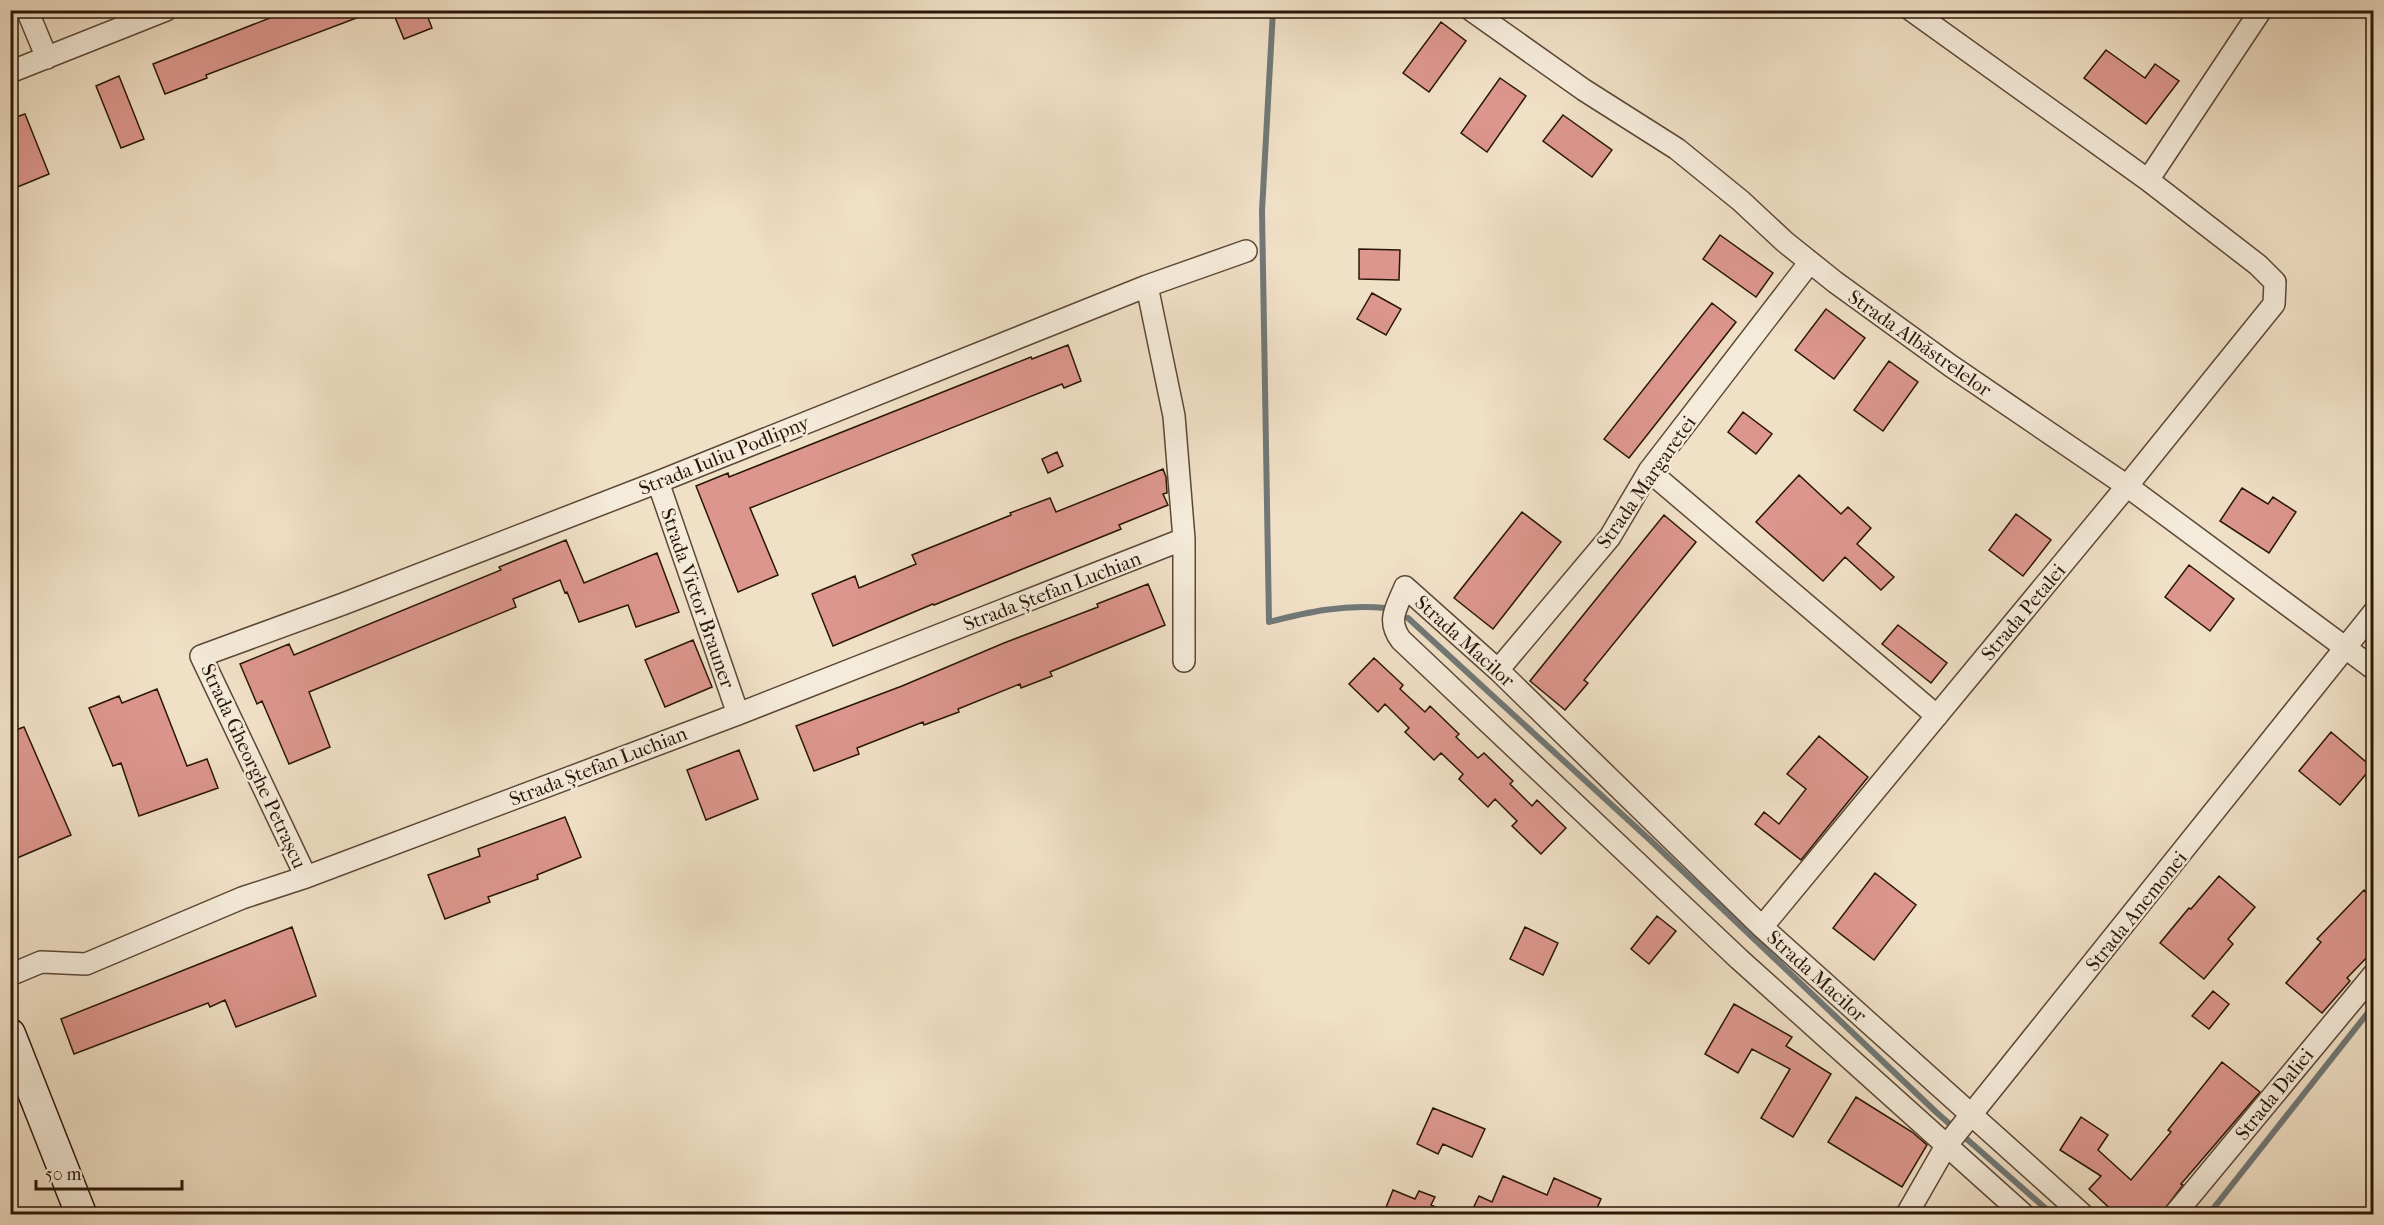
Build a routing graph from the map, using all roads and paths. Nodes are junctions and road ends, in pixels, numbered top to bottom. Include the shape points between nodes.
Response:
1 (27, 10) edge
2 (166, 10) edge
3 (1471, 10) edge
4 (1911, 10) edge
5 (2261, 10) edge
6 (47, 58) junction
7 (10, 72) edge
8 (2148, 180) junction
9 (1246, 251) dead end
10 (1810, 262) junction
11 (1147, 286) junction
12 (1649, 471) junction
13 (658, 482) junction
14 (2127, 486) junction
15 (1184, 539) junction
16 (2373, 612) edge
17 (2346, 648) junction
18 (201, 656) joint
19 (1184, 661) dead end
20 (2373, 669) edge
21 (1498, 670) junction
22 (738, 714) junction
23 (1937, 716) junction
24 (306, 877) junction
25 (1762, 927) junction
26 (2373, 974) edge
27 (10, 975) edge
28 (10, 1034) edge
29 (1969, 1119) junction
30 (1948, 1143) junction
31 (81, 1215) edge
32 (1907, 1215) edge
33 (2022, 1215) edge
34 (2082, 1215) edge
35 (2175, 1215) edge

1 - 6 street
2 - 6 street
3 - 10 street, Strada Albăstrelelor via 1584,90 1677,149
4 - 8 street
5 - 8 street
6 - 7 street
8 - 14 street, Strada Petalei via 2258,266 2275,282 2276,293 2274,304
9 - 11 street, Strada Iuliu Podlipny
10 - 12 street, Strada Margaretei
10 - 14 street, Strada Albăstrelelor via 1951,366
11 - 13 street, Strada Iuliu Podlipny
11 - 15 street via 1174,416
12 - 21 street, Strada Margaretei via 1610,537
12 - 23 street
13 - 18 street, Strada Iuliu Podlipny
13 - 22 street, Strada Victor Brauner
14 - 17 street, Strada Albăstrelelor
14 - 23 street, Strada Petalei
15 - 19 street
15 - 22 street, Strada Ștefan Luchian
16 - 17 street, Strada Anemonei
17 - 20 street, Strada Albăstrelelor
17 - 29 street, Strada Anemonei
18 - 24 street, Strada Gheorghe Petrașcu
21 - 25 street, Strada Macilor
21 - 30 street, Strada Macilor via 1405,587 1392,621 1395,633 1739,959
22 - 24 street, Strada Ștefan Luchian
23 - 25 street, Strada Petalei
24 - 27 street, Strada Ștefan Luchian via 242,898 86,964 41,962
25 - 29 street, Strada Macilor
26 - 35 street, Strada Daliei
28 - 31 street
29 - 30 street, Strada Anemonei
29 - 34 street, Strada Macilor
30 - 32 street, Strada Anemonei
30 - 33 street, Strada Macilor

